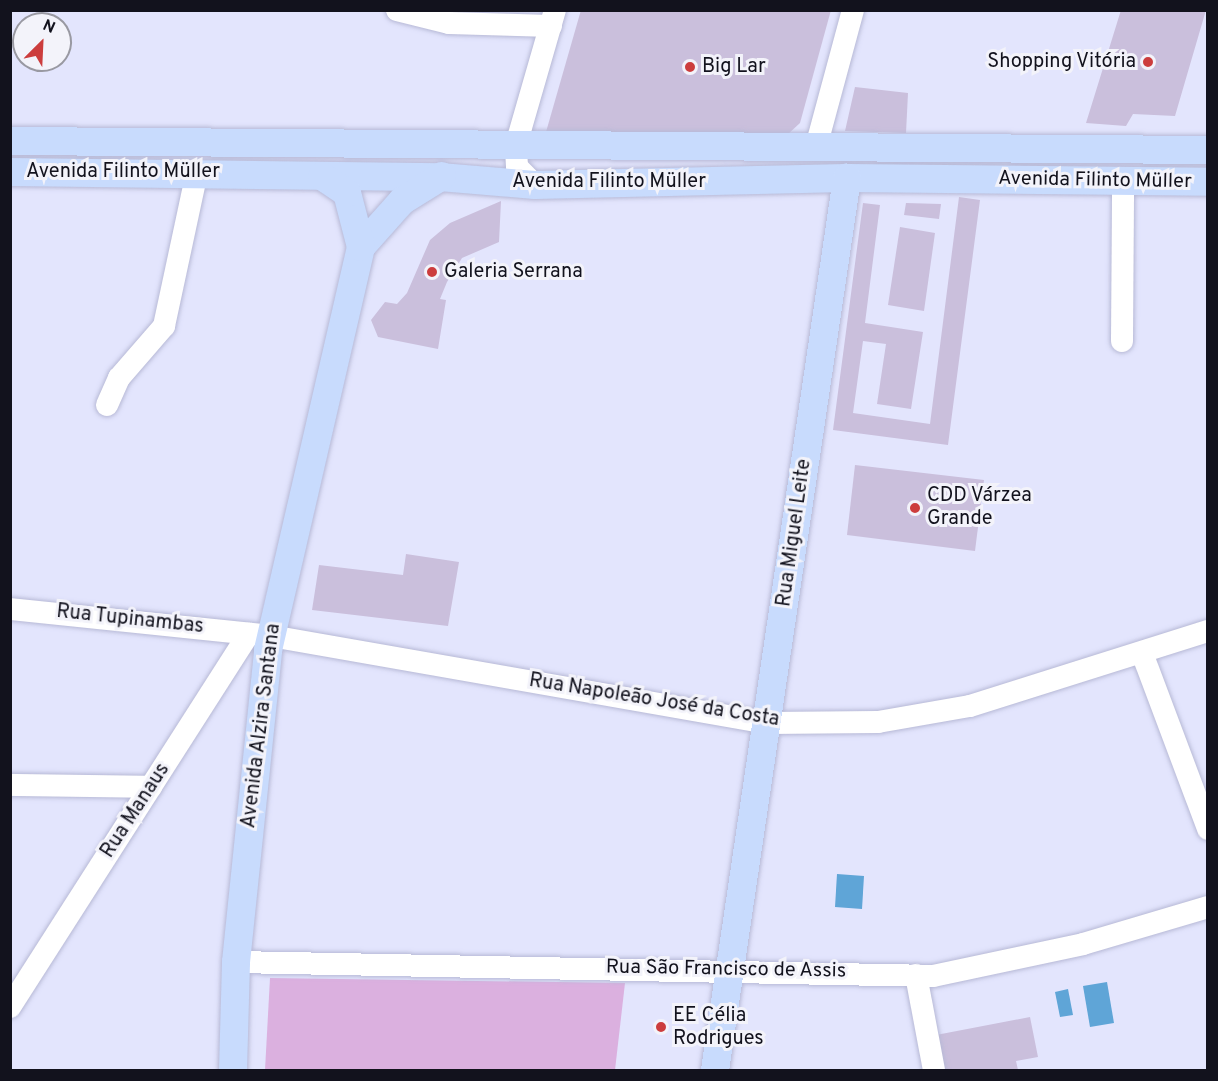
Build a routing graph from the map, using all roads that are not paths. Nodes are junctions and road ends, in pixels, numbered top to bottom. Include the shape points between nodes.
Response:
1 (398, 10) edge
2 (853, 10) edge
3 (553, 18) edge
4 (10, 141) edge
5 (516, 145) junction
6 (816, 147) junction
7 (1208, 150) edge
8 (10, 172) edge
9 (197, 172) junction
10 (322, 176) junction
11 (440, 177) junction
12 (847, 178) junction
13 (1122, 181) junction
14 (1208, 182) edge
15 (535, 185) junction
16 (361, 246) junction
17 (1122, 341) dead end
18 (107, 405) dead end
19 (10, 609) edge
20 (1208, 631) edge
21 (260, 635) junction
22 (1142, 653) junction
23 (768, 723) junction
24 (10, 785) edge
25 (151, 787) junction
26 (1208, 829) edge
27 (1208, 907) edge
28 (236, 962) junction
29 (733, 969) junction
30 (916, 975) junction
31 (10, 1007) edge
32 (233, 1071) edge
33 (715, 1071) edge
34 (934, 1071) edge

1 - 3 street via 449,23
2 - 6 street
3 - 5 street
4 - 5 main road, Avenida Filinto Müller
5 - 6 main road, Avenida Filinto Müller
5 - 11 main road, Avenida Alzira Santana via 495,159
5 - 15 street via 517,167
6 - 7 main road, Avenida Filinto Müller
6 - 12 main road
8 - 9 main road, Avenida Filinto Müller
9 - 10 main road, Avenida Filinto Müller
9 - 18 street via 164,326 119,378
10 - 11 main road, Avenida Filinto Müller
10 - 16 main road, Avenida Alzira Santana via 347,193
11 - 15 main road, Avenida Filinto Müller
11 - 16 main road, Avenida Alzira Santana via 402,201
12 - 13 main road, Avenida Filinto Müller
12 - 15 main road, Avenida Filinto Müller
12 - 23 main road, Rua Miguel Leite
13 - 14 main road, Avenida Filinto Müller
13 - 17 street
16 - 21 main road, Avenida Alzira Santana
19 - 21 street, Rua Tupinambas
20 - 22 street, Rua Napoleão José da Costa
21 - 23 street, Rua Napoleão José da Costa
21 - 25 street, Rua Manaus
21 - 28 main road, Avenida Alzira Santana
22 - 23 street, Rua Napoleão José da Costa via 970,706 878,722
22 - 26 street
23 - 29 main road, Rua Miguel Leite
24 - 25 street
25 - 31 street, Rua Manaus
27 - 30 street, Rua São Francisco de Assis via 1083,944
28 - 29 street, Rua São Francisco de Assis
28 - 32 main road, Avenida Alzira Santana
29 - 30 street, Rua São Francisco de Assis
29 - 33 main road, Rua Miguel Leite
30 - 34 street

